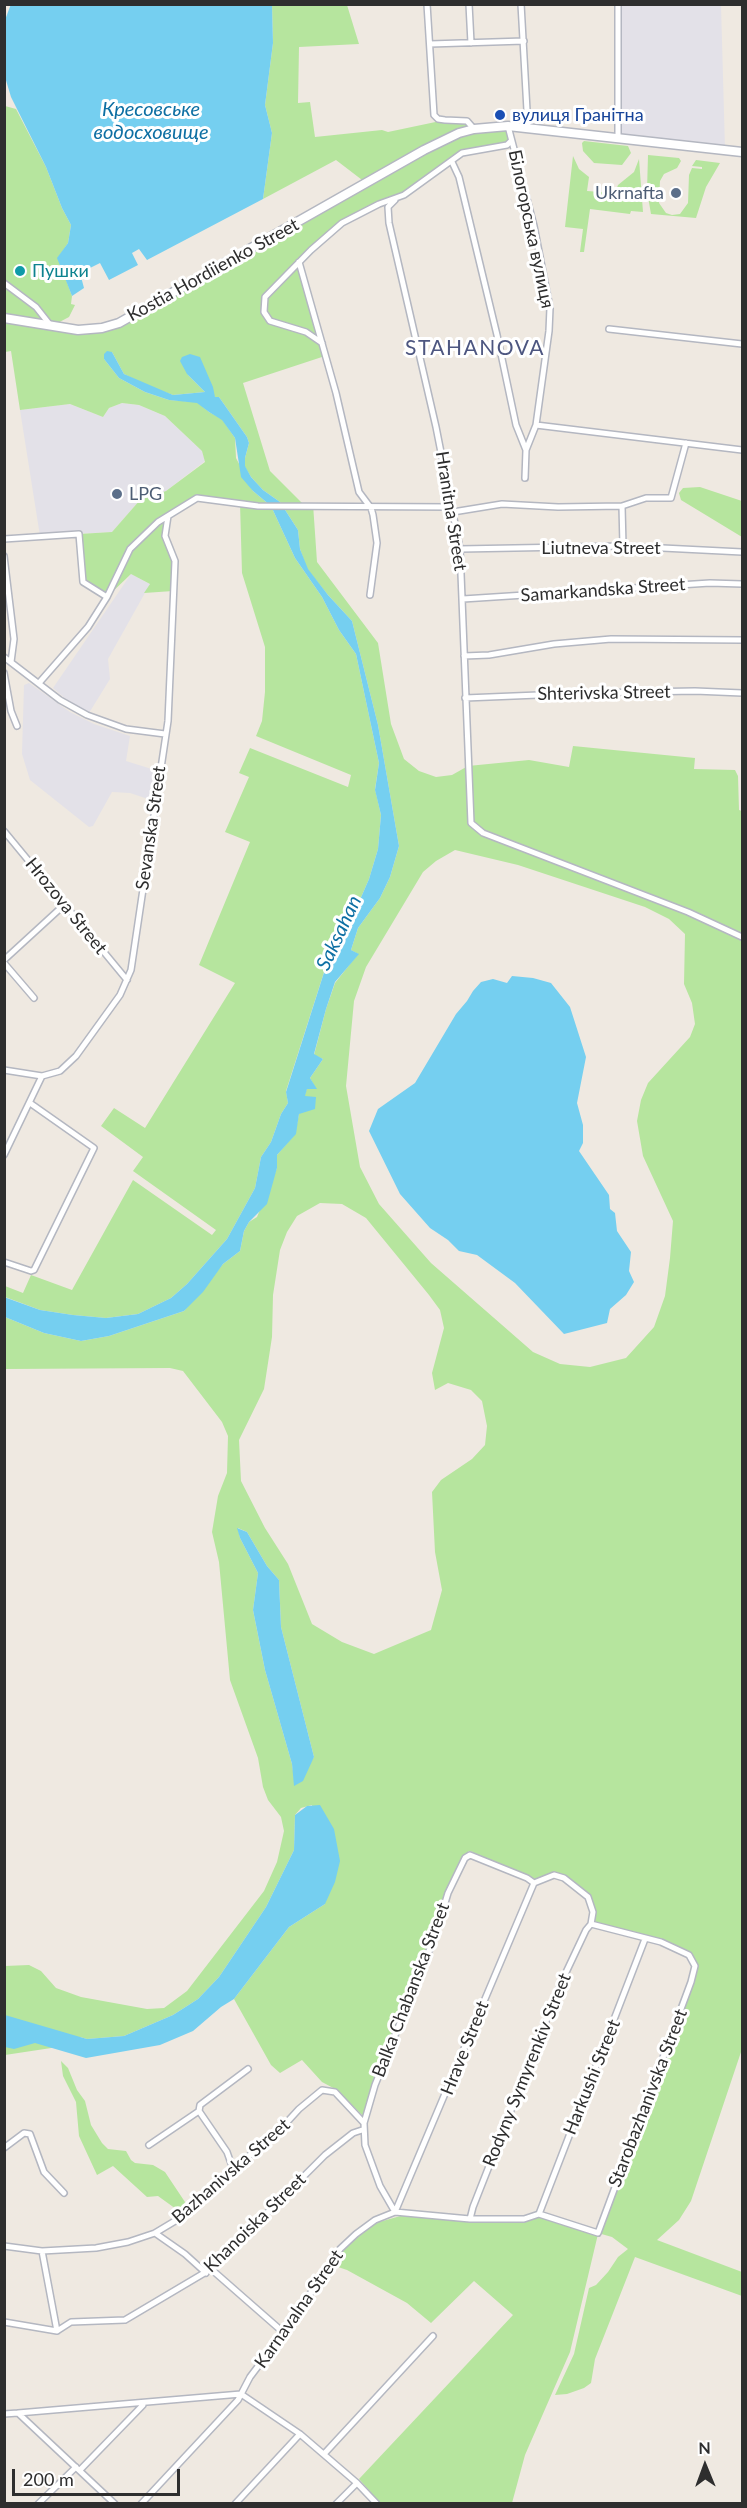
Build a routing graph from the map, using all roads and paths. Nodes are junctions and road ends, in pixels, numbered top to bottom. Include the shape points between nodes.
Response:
1 (427, 4) edge
2 (469, 4) edge
3 (521, 4) edge
4 (618, 4) edge
5 (524, 41) junction
6 (471, 43) junction
7 (430, 44) junction
8 (508, 126) junction
9 (528, 128) junction
10 (474, 129) junction
11 (618, 138) junction
12 (511, 141) junction
13 (742, 152) edge
14 (452, 162) junction
15 (394, 200) junction
16 (299, 262) junction
17 (4, 283) edge
18 (4, 318) edge
19 (51, 327) junction
20 (609, 329) dead end
21 (322, 343) junction
22 (742, 344) edge
23 (536, 425) junction
24 (686, 443) junction
25 (526, 450) junction
26 (742, 450) edge
27 (525, 478) dead end
28 (622, 506) junction
29 (371, 508) junction
30 (453, 509) junction
31 (168, 516) junction
32 (4, 539) edge
33 (623, 546) junction
34 (460, 549) junction
35 (742, 552) edge
36 (4, 556) edge
37 (742, 584) edge
38 (370, 595) dead end
39 (107, 597) junction
40 (463, 599) junction
41 (742, 640) edge
42 (464, 656) junction
43 (4, 657) edge
44 (11, 662) junction
45 (4, 673) edge
46 (39, 683) junction
47 (742, 693) edge
48 (465, 698) junction
49 (17, 726) dead end
50 (165, 734) junction
51 (4, 831) edge
52 (64, 905) junction
53 (742, 937) edge
54 (4, 961) edge
55 (127, 980) junction
56 (34, 998) dead end
57 (4, 1070) edge
58 (42, 1076) junction
59 (30, 1103) junction
60 (4, 1155) edge
61 (4, 1262) edge
62 (534, 1883) junction
63 (591, 1924) junction
64 (645, 1939) junction
65 (248, 2069) dead end
66 (199, 2111) junction
67 (363, 2127) junction
68 (149, 2145) dead end
69 (4, 2148) edge
70 (233, 2169) junction
71 (64, 2193) dead end
72 (395, 2212) junction
73 (539, 2214) junction
74 (470, 2220) junction
75 (155, 2233) junction
76 (4, 2247) edge
77 (42, 2251) junction
78 (212, 2269) junction
79 (206, 2273) junction
80 (4, 2322) edge
81 (57, 2331) junction
82 (284, 2333) junction
83 (433, 2336) dead end
84 (241, 2394) junction
85 (144, 2404) junction
86 (18, 2413) junction
87 (4, 2414) edge
88 (300, 2434) junction
89 (324, 2454) junction
90 (78, 2469) junction
91 (357, 2483) junction
92 (38, 2504) edge
93 (115, 2504) edge
94 (141, 2504) edge
95 (235, 2504) edge
96 (336, 2504) edge
97 (377, 2504) edge

1 - 7 street
2 - 6 street
3 - 5 street, Білогорська вулиця
4 - 11 street
5 - 6 street
5 - 9 street, Білогорська вулиця
6 - 7 street
7 - 10 street via 434,115 438,119 466,121
8 - 9 main road, Kostia Hordiienko Street
8 - 10 main road, Kostia Hordiienko Street
8 - 12 street, Білогорська вулиця
9 - 11 main road, Kostia Hordiienko Street
10 - 19 main road, Kostia Hordiienko Street via 424,150 119,323 91,330
11 - 13 main road, Kostia Hordiienko Street
12 - 14 street via 462,153
12 - 23 street, Білогорська вулиця via 534,226 550,308
14 - 15 street
14 - 25 street via 459,177 516,425
15 - 16 street via 342,223
15 - 30 street, Hranitna Street via 388,207 388,223
16 - 21 street
16 - 21 street via 265,297 264,312 270,321 306,332
17 - 19 street via 36,307
18 - 19 main road, Kostia Hordiienko Street
20 - 22 street
21 - 29 street via 359,492
23 - 24 street
23 - 25 street, Білогорська вулиця
24 - 26 street
24 - 28 street via 671,498 646,498
25 - 27 street
28 - 30 street via 502,504
28 - 33 street
29 - 30 street
29 - 31 street via 258,506 198,498
29 - 38 street via 377,543
30 - 34 street, Hranitna Street
31 - 39 street via 130,549
31 - 50 street, Sevanska Street via 165,536 175,566
32 - 39 street via 79,534 83,582
33 - 34 street, Liutneva Street
33 - 35 street, Liutneva Street
34 - 40 street, Hranitna Street
36 - 44 street via 14,639
37 - 40 street, Samarkandska Street
39 - 46 street via 79,638
40 - 42 street, Hranitna Street
41 - 42 street via 638,638
42 - 48 street, Hranitna Street
43 - 44 street
44 - 46 street
45 - 49 street
46 - 50 street via 60,700 99,721
47 - 48 street, Shterivska Street
48 - 53 street, Hranitna Street via 470,819 476,828
50 - 55 street, Sevanska Street
51 - 52 street, Hrozova Street
52 - 54 street
52 - 55 street, Hrozova Street
54 - 56 street
55 - 58 street, Sevanska Street via 110,1011 76,1056 60,1071
57 - 58 street
58 - 59 street
59 - 60 street
59 - 61 street via 94,1148 34,1270
62 - 63 street via 554,1875 574,1884 591,1904
62 - 67 street, Balka Chabanska Street via 470,1855 465,1858 375,2085
62 - 72 street, Hrave Street
63 - 64 street
63 - 74 street, Rodyny Symyrenkiv Street via 561,1983
64 - 73 street, Harkushi Street
64 - 73 street, Starobazhanivska Street via 689,1956 694,1970 598,2233
65 - 66 street via 200,2105
66 - 68 street
66 - 70 street via 227,2152
67 - 70 street, Bazhanivska Street via 335,2092 322,2090
67 - 72 street via 365,2145 380,2186
67 - 78 street, Khanoiska Street via 325,2155
69 - 71 street via 24,2133 30,2134 44,2172
70 - 75 street, Bazhanivska Street via 180,2218
72 - 74 street
72 - 82 street, Karnavalna Street via 375,2220 340,2249
73 - 74 street via 524,2219
75 - 77 street, Bazhanivska Street via 112,2246
75 - 79 street
76 - 77 street, Bazhanivska Street
77 - 81 street
78 - 79 street, Khanoiska Street
78 - 82 street
79 - 81 street, Khanoiska Street via 125,2320 71,2322
80 - 81 street, Khanoiska Street
82 - 84 street, Karnavalna Street
83 - 89 street
84 - 85 street
84 - 88 street
84 - 94 street, Karnavalna Street
85 - 86 street
85 - 90 street
86 - 87 street
86 - 90 street
88 - 89 street
88 - 95 street
89 - 91 street
90 - 92 street
90 - 93 street
91 - 96 street
91 - 97 street

